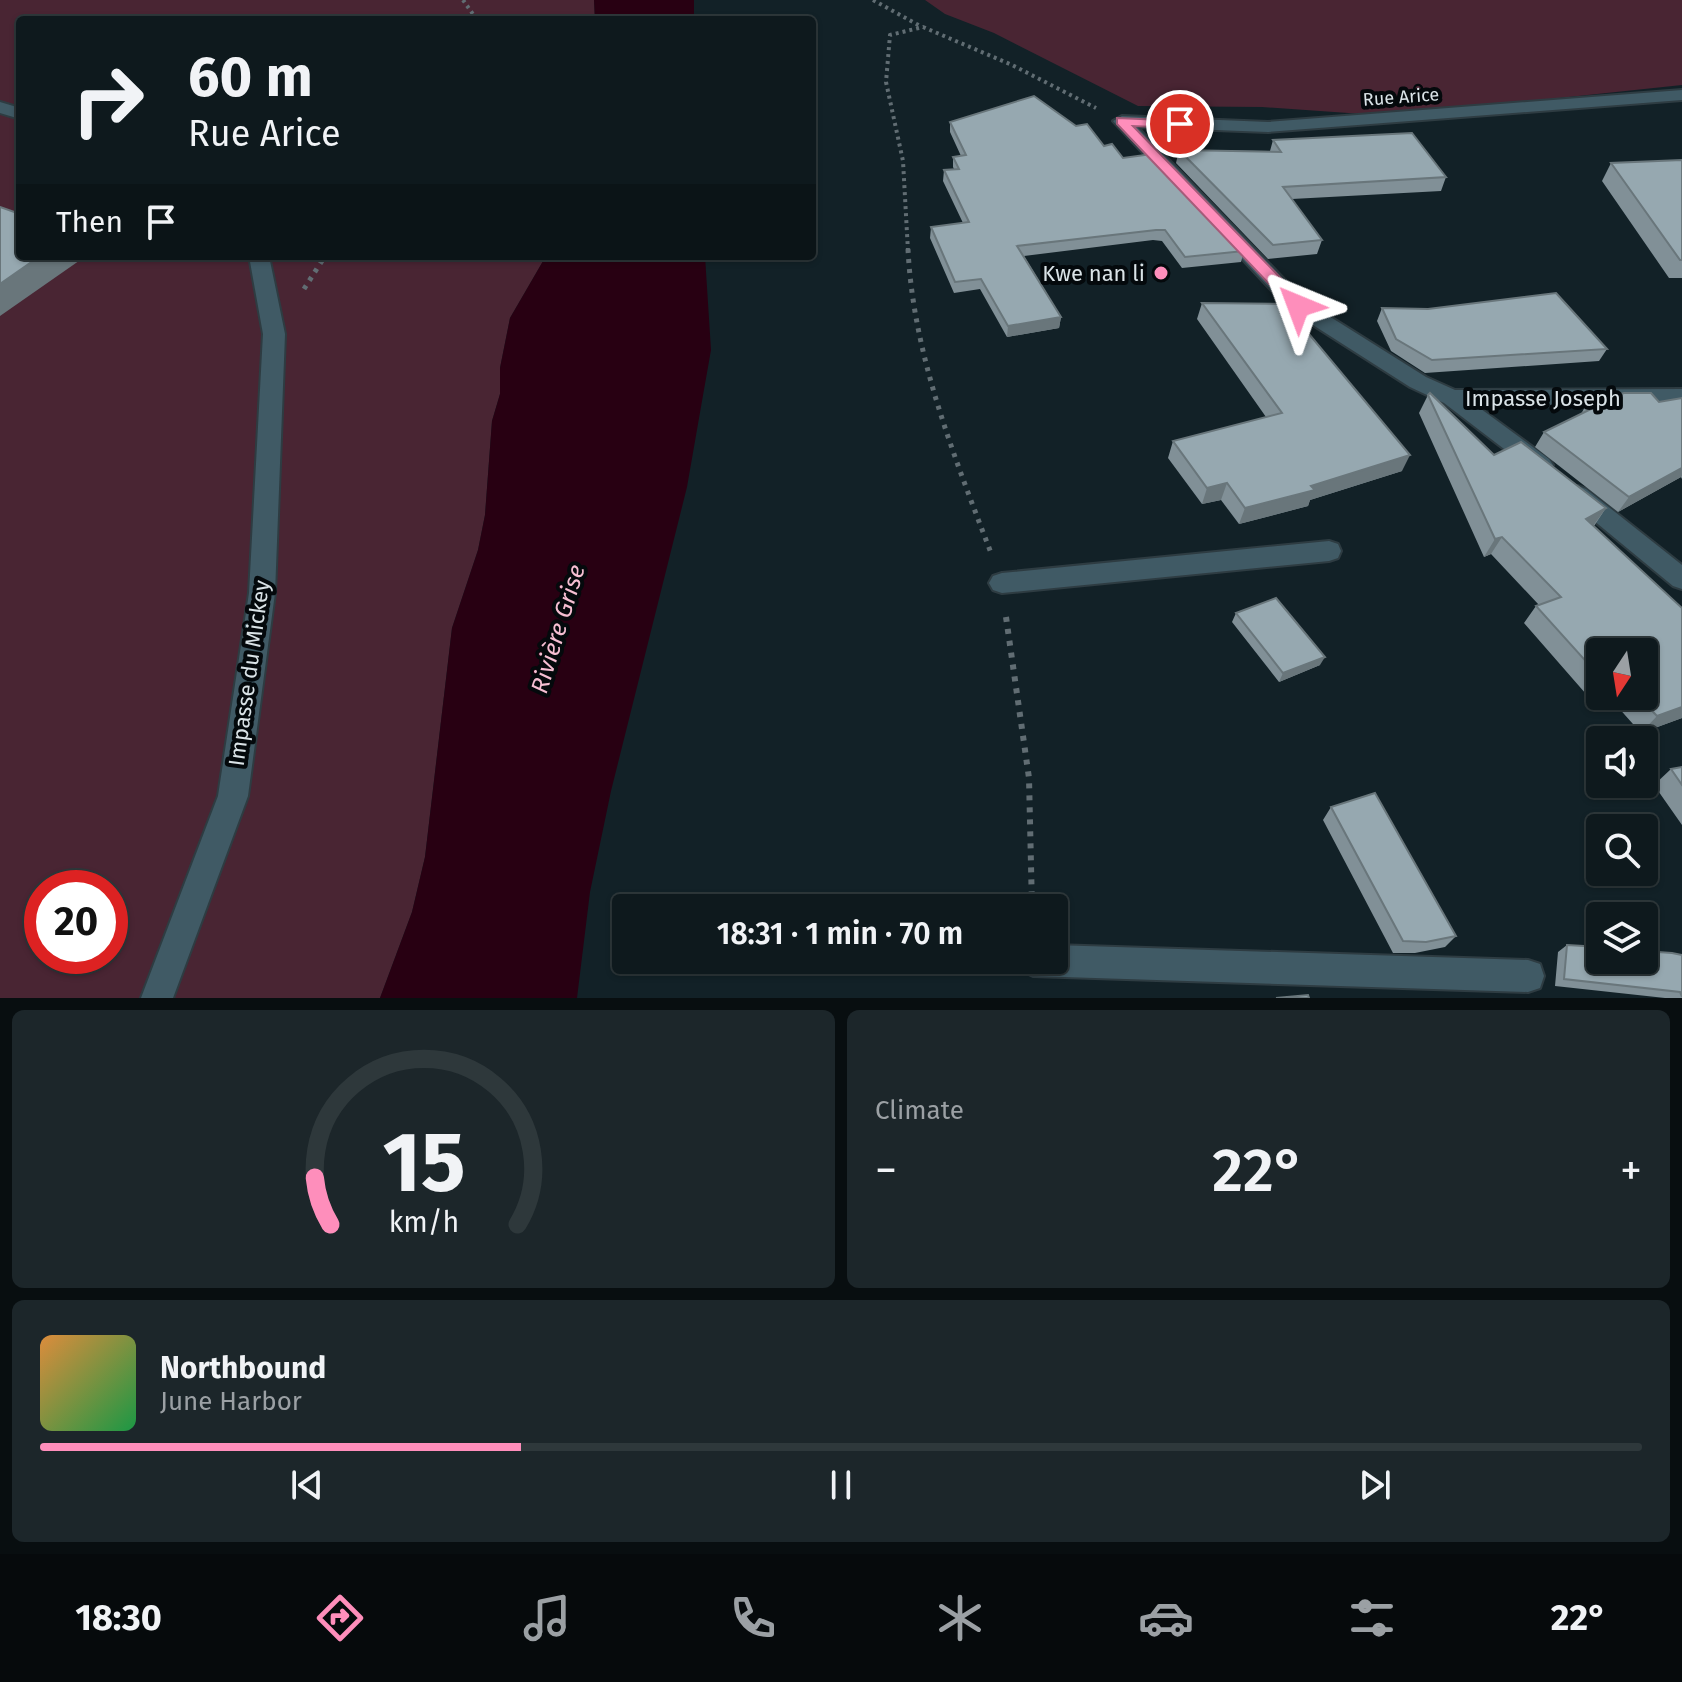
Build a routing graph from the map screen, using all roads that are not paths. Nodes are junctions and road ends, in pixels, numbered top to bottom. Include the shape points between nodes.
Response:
1 (1682, 95) edge
2 (260, 260) edge
3 (1682, 397) edge
4 (1452, 398) junction
5 (1329, 551) dead end
6 (1682, 579) edge
7 (1002, 583) road end
8 (1068, 961) edge
9 (1528, 976) dead end
10 (157, 998) edge

1 - 4 street, Rue Arice via 1268,127 1122,121 1298,306
2 - 10 street, Impasse du Mickey via 274,334 262,593 233,796
3 - 4 street, Impasse Joseph
4 - 6 street
5 - 7 street
8 - 9 street

